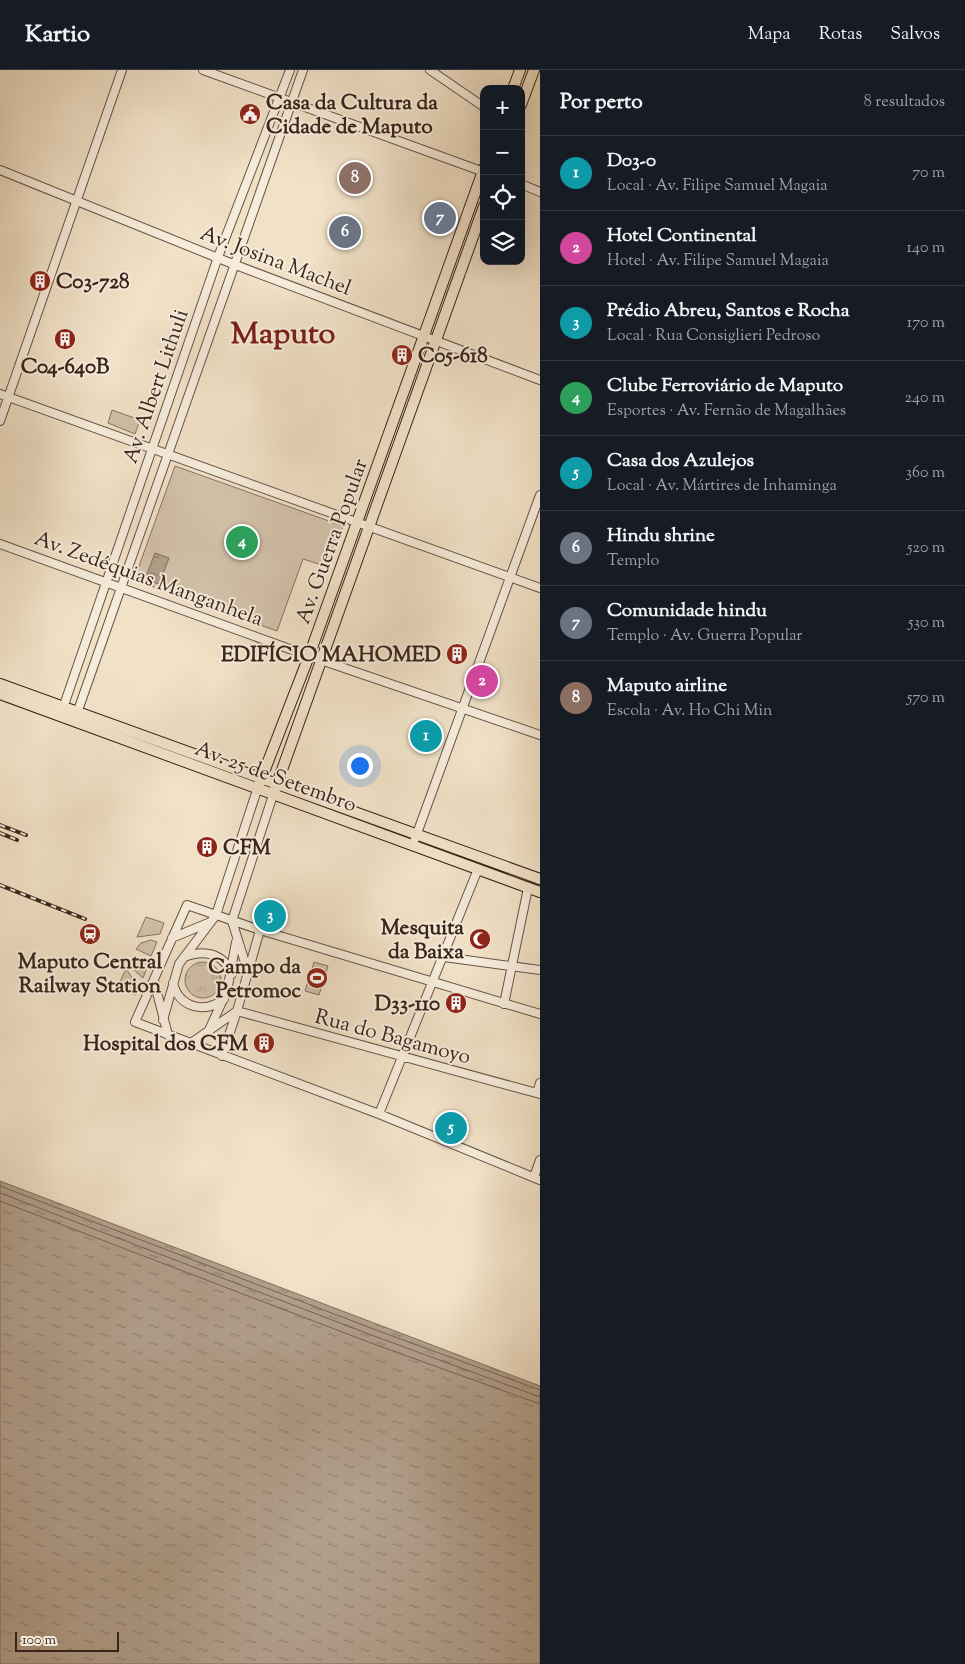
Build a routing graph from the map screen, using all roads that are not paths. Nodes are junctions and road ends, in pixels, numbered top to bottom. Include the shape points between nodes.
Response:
1 (122, 70) edge
2 (203, 70) edge
3 (290, 70) edge
4 (303, 70) edge
5 (430, 70) edge
6 (520, 70) edge
7 (534, 70) edge
8 (514, 85) edge
9 (525, 94) edge
10 (278, 99) junction
11 (291, 103) junction
12 (480, 104) edge
13 (480, 169) edge
14 (0, 170) edge
15 (481, 175) edge
16 (525, 186) edge
17 (540, 192) edge
18 (78, 201) junction
19 (480, 217) edge
20 (218, 257) junction
21 (233, 264) junction
22 (425, 336) junction
23 (436, 340) junction
24 (540, 380) edge
25 (4, 396) edge
26 (0, 421) edge
27 (153, 450) junction
28 (167, 454) junction
29 (540, 495) edge
30 (358, 523) junction
31 (371, 527) junction
32 (0, 544) edge
33 (512, 578) junction
34 (106, 581) junction
35 (121, 587) junction
36 (540, 588) edge
37 (310, 656) junction
38 (322, 660) junction
39 (0, 684) edge
40 (0, 694) edge
41 (462, 708) junction
42 (63, 711) junction
43 (76, 715) junction
44 (540, 735) edge
45 (262, 778) junction
46 (278, 784) junction
47 (257, 790) junction
48 (273, 795) junction
49 (417, 834) junction
50 (413, 846) junction
51 (478, 869) junction
52 (540, 879) edge
53 (528, 888) junction
54 (540, 892) edge
55 (216, 915) junction
56 (232, 921) junction
57 (208, 924) junction
58 (260, 930) junction
59 (237, 936) junction
60 (172, 938) junction
61 (184, 957) junction
62 (444, 957) junction
63 (511, 966) junction
64 (540, 970) edge
65 (248, 972) junction
66 (232, 974) junction
67 (154, 979) junction
68 (173, 981) junction
69 (433, 982) junction
70 (225, 998) junction
71 (504, 1004) junction
72 (237, 1011) junction
73 (540, 1014) edge
74 (163, 1020) junction
75 (208, 1032) junction
76 (168, 1035) junction
77 (190, 1043) junction
78 (222, 1056) junction
79 (402, 1057) junction
80 (540, 1083) edge
81 (538, 1093) edge
82 (379, 1114) junction
83 (540, 1160) edge
84 (537, 1178) edge

1 - 18 street
2 - 10 street
3 - 10 street, Av. Albert Lithuli
4 - 11 street, Av. Albert Lithuli
5 - 12 street
6 - 8 main road
7 - 9 main road
10 - 11 street
10 - 20 street, Av. Albert Lithuli
11 - 13 street
11 - 21 street, Av. Albert Lithuli
14 - 18 street, Av. Josina Machel
15 - 22 main road, Av. Guerra Popular
16 - 17 street
18 - 20 street, Av. Josina Machel
18 - 25 street
19 - 23 main road, Av. Guerra Popular
20 - 21 street, Av. Josina Machel
20 - 27 street, Av. Albert Lithuli
21 - 22 street, Av. Josina Machel
21 - 28 street, Av. Albert Lithuli
22 - 23 street, Av. Josina Machel
22 - 30 main road, Av. Guerra Popular
23 - 24 street, Av. Josina Machel
23 - 31 main road, Av. Guerra Popular
25 - 26 street
25 - 27 street
27 - 28 street
27 - 34 street, Av. Albert Lithuli
28 - 30 street
28 - 35 street, Av. Albert Lithuli
29 - 33 street
30 - 31 street
30 - 37 main road, Av. Guerra Popular
31 - 33 street
31 - 38 main road, Av. Guerra Popular
32 - 34 street, Av. Zedéquias Manganhela
33 - 36 street
33 - 41 street
34 - 35 street, Av. Zedéquias Manganhela
34 - 42 street, Av. Albert Lithuli
35 - 37 street, Av. Zedéquias Manganhela
35 - 43 street, Av. Albert Lithuli
37 - 38 street, Av. Zedéquias Manganhela
37 - 45 main road, Av. Guerra Popular
38 - 41 street, Av. Zedéquias Manganhela
38 - 46 main road, Av. Guerra Popular
39 - 42 main road, Av. 25 de Setembro
40 - 42 main road, Av. 25 de Setembro
41 - 44 street, Av. Zedéquias Manganhela
41 - 49 street
42 - 43 main road, Av. 25 de Setembro
43 - 45 main road, Av. 25 de Setembro
43 - 47 main road, Av. 25 de Setembro
45 - 46 main road, Av. 25 de Setembro
45 - 47 main road, Av. Guerra Popular
46 - 48 main road, Av. Guerra Popular
46 - 49 main road, Av. 25 de Setembro
47 - 48 main road, Av. 25 de Setembro
47 - 55 street, Av. Guerra Popular
48 - 50 main road, Av. 25 de Setembro
48 - 56 street, Av. Guerra Popular
49 - 50 street
49 - 52 main road, Av. 25 de Setembro
50 - 51 main road, Av. 25 de Setembro
51 - 53 main road, Av. 25 de Setembro
51 - 62 street
53 - 54 main road, Av. 25 de Setembro
53 - 63 street
55 - 56 street
55 - 57 street, Av. Guerra Popular
55 - 60 street via 187,905
56 - 58 street
56 - 59 street
57 - 60 street, Av. Guerra Popular
57 - 61 street, Av. Guerra Popular
58 - 65 street
58 - 69 street
59 - 65 street
59 - 66 street
60 - 67 street
61 - 66 street via 193,953 212,954 221,958
61 - 68 street, Av. Guerra Popular via 178,964
62 - 63 street
62 - 69 street
63 - 64 street
63 - 71 street
65 - 72 street
66 - 70 street
67 - 74 street
67 - 76 street via 135,1022
68 - 70 street via 180,998 197,1008 208,1008
68 - 74 street, Av. Guerra Popular
69 - 71 street
69 - 79 street
70 - 75 street
71 - 73 street
72 - 75 street
72 - 78 street
72 - 79 street, Rua do Bagamoyo
74 - 76 street
75 - 77 street
76 - 77 street
77 - 78 street
78 - 82 street
79 - 81 street, Rua do Bagamoyo
79 - 82 street
80 - 81 street
82 - 84 street
83 - 84 street

